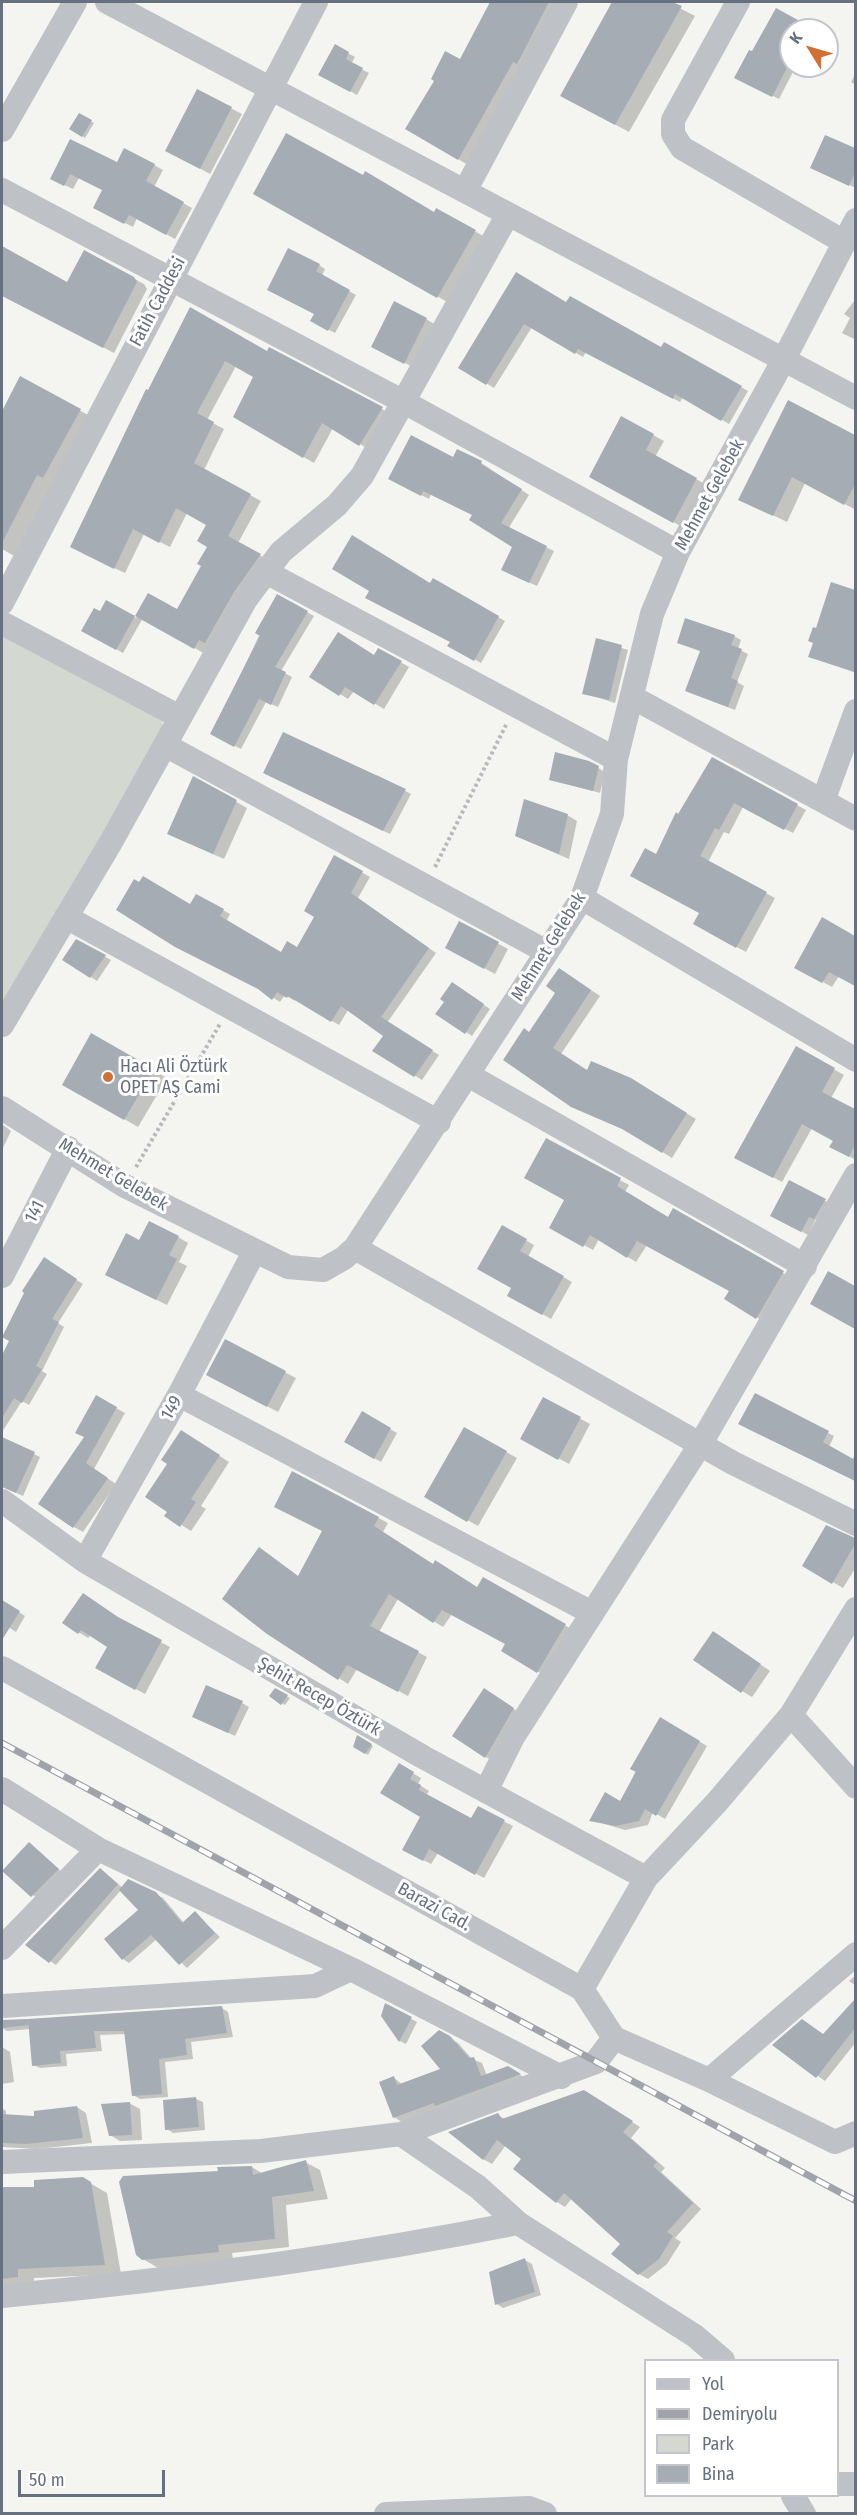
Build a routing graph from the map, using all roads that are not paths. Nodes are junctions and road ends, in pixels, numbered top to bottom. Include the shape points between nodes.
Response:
1 (75, 2) edge
2 (107, 2) edge
3 (315, 2) edge
4 (566, 2) edge
5 (738, 2) edge
6 (272, 89) junction
7 (2, 130) edge
8 (2, 190) edge
9 (465, 191) junction
10 (508, 214) junction
11 (855, 220) edge
12 (844, 242) junction
13 (169, 279) junction
14 (783, 361) junction
15 (855, 398) edge
16 (404, 402) junction
17 (678, 552) junction
18 (264, 571) junction
19 (7, 578) edge
20 (2, 603) edge
21 (2, 623) edge
22 (632, 697) junction
23 (855, 711) edge
24 (180, 717) junction
25 (165, 745) junction
26 (616, 759) junction
27 (823, 801) junction
28 (855, 819) edge
29 (582, 898) junction
30 (66, 917) junction
31 (547, 952) junction
32 (2, 1025) edge
33 (855, 1060) edge
34 (468, 1075) junction
35 (2, 1108) edge
36 (439, 1122) junction
37 (68, 1148) junction
38 (855, 1175) edge
39 (355, 1248) junction
40 (254, 1252) junction
41 (805, 1266) junction
42 (2, 1276) edge
43 (179, 1395) junction
44 (700, 1445) junction
45 (2, 1502) edge
46 (855, 1524) edge
47 (85, 1561) junction
48 (855, 1609) edge
49 (592, 1613) junction
50 (2, 1668) edge
51 (791, 1715) junction
52 (855, 1787) edge
53 (2, 1789) edge
54 (486, 1791) junction
55 (98, 1849) junction
56 (646, 1878) junction
57 (2, 1948) edge
58 (855, 1954) edge
59 (351, 1969) junction
60 (582, 1989) junction
61 (2, 2006) edge
62 (614, 2038) junction
63 (561, 2077) junction
64 (709, 2080) junction
65 (401, 2134) junction
66 (845, 2138) edge
67 (855, 2154) edge
68 (2, 2162) edge
69 (518, 2223) junction
70 (2, 2296) edge
71 (721, 2359) edge
72 (839, 2484) edge
73 (855, 2484) edge
74 (794, 2497) edge
75 (445, 2512) edge
76 (386, 2514) edge
77 (545, 2514) edge
78 (804, 2514) edge

1 - 7 street
2 - 6 street
3 - 6 street, Fatih Caddesi
4 - 9 street
5 - 12 street via 673,120 673,134 682,148
6 - 9 street
6 - 13 street, Fatih Caddesi
8 - 13 street
9 - 10 street
10 - 14 street
10 - 16 street
11 - 12 street, Mehmet Gelebek
12 - 14 street, Mehmet Gelebek
13 - 16 street
13 - 19 street, Fatih Caddesi
14 - 15 street
14 - 17 street, Mehmet Gelebek
16 - 17 street
16 - 18 street via 362,476 337,505
17 - 22 street, Mehmet Gelebek via 652,614
18 - 24 street
18 - 26 street
19 - 20 street, Fatih Caddesi
21 - 24 street
22 - 26 street, Mehmet Gelebek
22 - 27 street
23 - 27 street
24 - 25 street
25 - 30 street
25 - 31 street
26 - 29 street, Mehmet Gelebek via 612,814
27 - 28 street
29 - 31 street, Mehmet Gelebek
29 - 33 street
30 - 32 street
30 - 36 street
31 - 34 street, Mehmet Gelebek
34 - 36 street, Mehmet Gelebek
34 - 41 street
35 - 37 street, Mehmet Gelebek
36 - 39 street, Mehmet Gelebek
37 - 40 street, Mehmet Gelebek via 125,1186
37 - 42 street, 141
38 - 41 street
39 - 40 street, Mehmet Gelebek via 323,1270 288,1267
39 - 44 street
40 - 43 street, 149
41 - 44 street
43 - 47 street, 149
43 - 49 street
44 - 46 street
44 - 49 street
45 - 47 street, Şehit Recep Öztürk
47 - 54 street, Şehit Recep Öztürk
48 - 51 street
49 - 54 street via 513,1737
50 - 60 street, Barazi Cad.
51 - 52 street
51 - 56 street
53 - 55 street
54 - 56 street, Şehit Recep Öztürk
55 - 57 street
55 - 59 street
56 - 60 street
58 - 64 street
59 - 61 street via 315,1986
59 - 63 street
60 - 62 street, Barazi Cad.
62 - 63 street via 596,2062
62 - 64 street
63 - 65 street
64 - 66 street
65 - 68 street via 261,2151
65 - 69 street via 478,2187
66 - 67 street
69 - 70 street via 399,2246 100,2287
69 - 71 street via 695,2336
72 - 73 street
74 - 78 street
75 - 76 street
75 - 77 street via 529,2508

